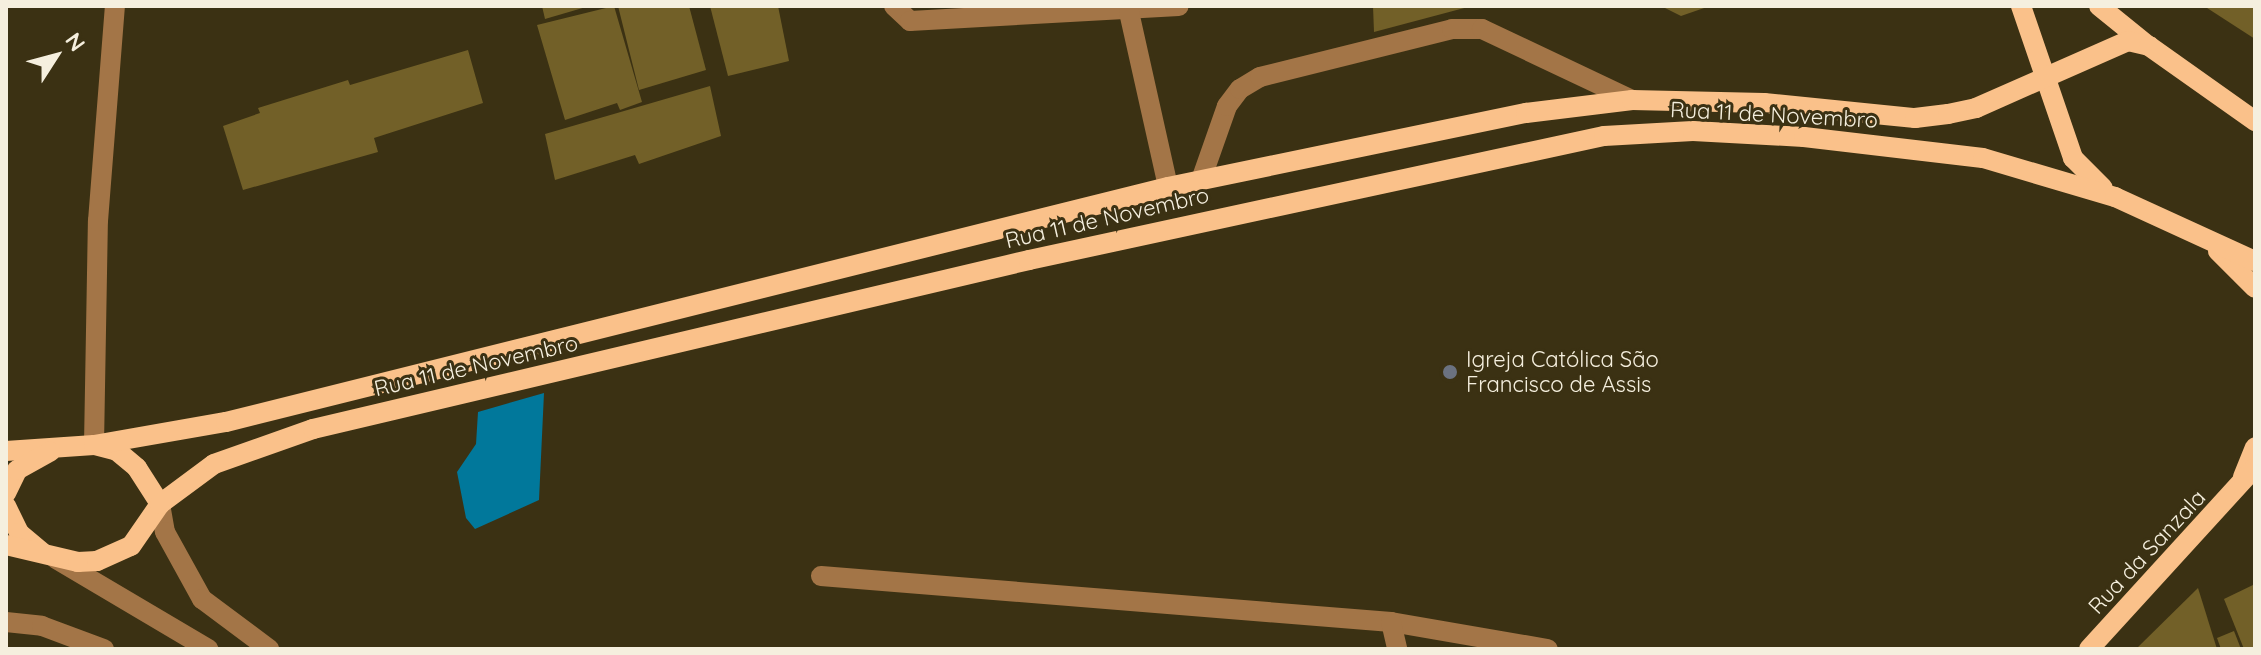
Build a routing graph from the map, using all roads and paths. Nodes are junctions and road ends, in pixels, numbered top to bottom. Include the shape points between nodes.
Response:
1 (115, 6) edge
2 (894, 6) edge
3 (1179, 6) edge
4 (2021, 6) edge
5 (2099, 6) edge
6 (1129, 12) junction
7 (2149, 46) junction
8 (2048, 74) junction
9 (1632, 100) junction
10 (2255, 121) edge
11 (1201, 180) junction
12 (1168, 187) junction
13 (2115, 197) junction
14 (2209, 243) junction
15 (2255, 261) edge
16 (2255, 288) edge
17 (94, 445) junction
18 (70, 447) junction
19 (2255, 447) edge
20 (6, 451) edge
21 (2255, 467) edge
22 (2239, 488) junction
23 (6, 493) edge
24 (160, 504) junction
25 (6, 506) edge
26 (6, 545) edge
27 (53, 558) junction
28 (821, 576) dead end
29 (6, 622) edge
30 (1391, 622) junction
31 (104, 649) edge
32 (208, 649) edge
33 (269, 649) edge
34 (1397, 649) edge
35 (1548, 649) edge
36 (2089, 649) edge

1 - 17 street via 98,221
2 - 6 street via 910,21
3 - 6 street
4 - 8 main road
5 - 7 main road
6 - 12 street
7 - 8 main road, Rua 11 de Novembro via 2128,41 2107,46
7 - 10 main road
8 - 9 main road, Rua 11 de Novembro via 1976,108 1915,118 1764,103
8 - 13 main road via 2073,158
9 - 11 main road, Rua 11 de Novembro via 1526,113
9 - 11 street via 1482,29 1452,29 1260,77 1240,89 1227,106
11 - 12 main road, Rua 11 de Novembro
12 - 17 main road, Rua 11 de Novembro via 226,422
13 - 14 main road, Rua 11 de Novembro
13 - 24 main road, Rua 11 de Novembro via 2025,167 1905,147 1693,131 1604,136 1029,260 313,429 214,464
14 - 15 main road, Rua 11 de Novembro
14 - 16 main road
17 - 18 main road, Rua 11 de Novembro
17 - 24 main road via 117,451 137,468
18 - 20 main road, Rua 11 de Novembro
18 - 23 main road via 41,454 17,470
19 - 22 main road, Rua da Sanzala
21 - 22 main road, Rua da Sanzala
22 - 36 main road, Rua da Sanzala
24 - 27 main road, Rua 11 de Novembro via 145,532 113,556 78,562
24 - 33 street via 165,532 202,599
25 - 27 main road via 19,533
26 - 27 main road, Rua 11 de Novembro
27 - 32 street
28 - 30 street
29 - 31 street via 42,626
30 - 34 street
30 - 35 street

